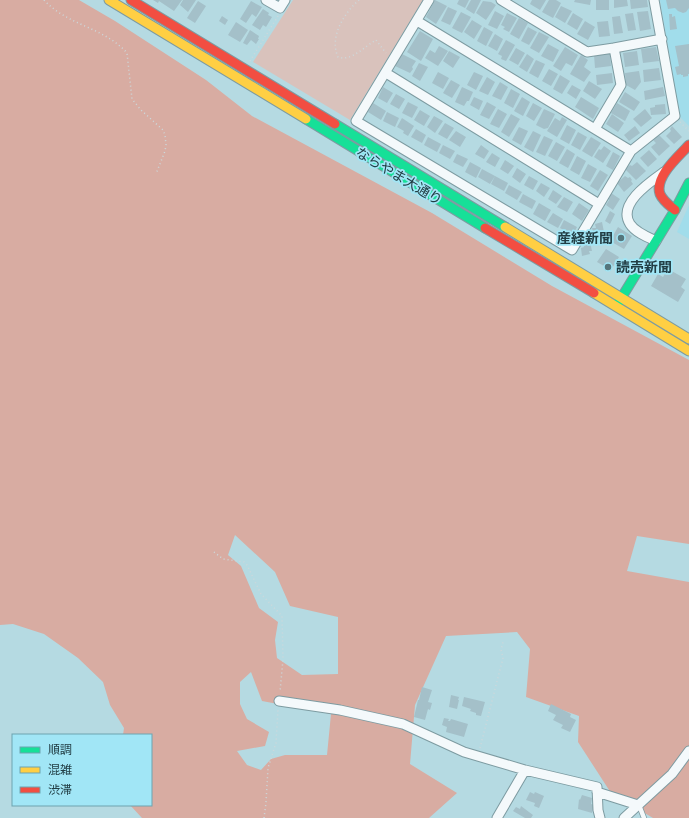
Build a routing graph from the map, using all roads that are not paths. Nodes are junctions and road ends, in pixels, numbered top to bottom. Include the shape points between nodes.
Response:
1 (109, 0) edge
2 (131, 0) edge
3 (266, 0) edge
4 (429, 0) edge
5 (501, 0) edge
6 (654, 0) edge
7 (282, 4) edge
8 (417, 21) junction
9 (662, 39) junction
10 (614, 48) junction
11 (386, 73) junction
12 (595, 129) junction
13 (689, 145) edge
14 (630, 151) junction
15 (664, 172) junction
16 (689, 183) edge
17 (599, 204) junction
18 (675, 210) junction
19 (656, 241) junction
20 (621, 298) junction
21 (616, 307) junction
22 (689, 339) edge
23 (689, 351) edge
24 (279, 700) road end
25 (689, 751) edge
26 (525, 770) junction
27 (597, 792) junction
28 (638, 805) junction
29 (497, 818) edge
30 (600, 818) edge
31 (624, 818) edge
32 (644, 818) edge

1 - 21 street, ならやま大通り
2 - 20 street, ならやま大通り
3 - 7 street
4 - 8 street
5 - 10 street via 587,52
6 - 9 street
8 - 11 street
8 - 12 street
9 - 10 street
9 - 14 street via 675,116
10 - 12 street via 621,85
11 - 17 street
11 - 17 street via 356,121 572,250
12 - 14 street
13 - 15 street
14 - 17 street
15 - 18 street via 659,183 659,193 666,204
15 - 19 street via 631,201 627,209 627,218 633,228
16 - 18 street
18 - 19 street
19 - 20 street
20 - 21 street
20 - 22 street, ならやま大通り
21 - 23 street, ならやま大通り
24 - 26 street via 403,724 464,752
25 - 28 street via 672,774
26 - 27 street via 597,787
26 - 29 street
27 - 28 street
27 - 30 street
28 - 31 street
28 - 32 lane

